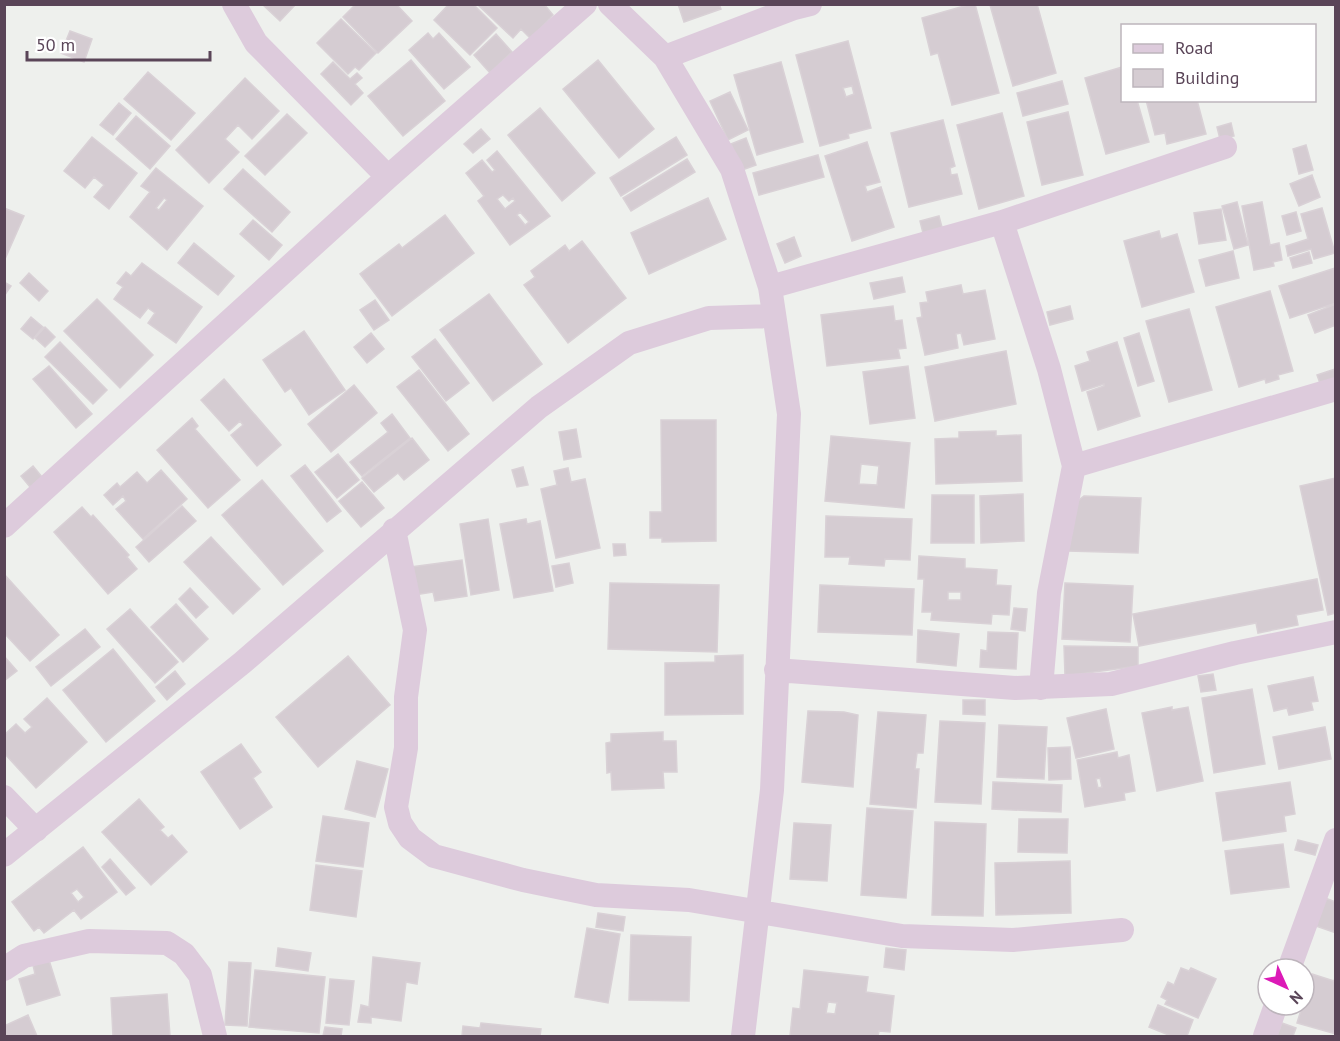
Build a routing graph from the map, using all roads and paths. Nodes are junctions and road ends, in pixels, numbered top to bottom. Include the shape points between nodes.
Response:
1 (234, 4) edge
2 (585, 4) edge
3 (610, 4) edge
4 (810, 4) edge
5 (665, 57) junction
6 (1226, 147) dead end
7 (388, 177) junction
8 (1002, 222) junction
9 (770, 287) junction
10 (774, 316) junction
11 (1335, 389) edge
12 (1074, 466) junction
13 (4, 526) edge
14 (394, 530) junction
15 (1335, 632) edge
16 (776, 670) junction
17 (1041, 688) junction
18 (4, 797) edge
19 (36, 830) junction
20 (1335, 840) edge
21 (4, 855) edge
22 (759, 912) junction
23 (1122, 930) dead end
24 (1293, 957) edge
25 (4, 969) edge
26 (1272, 1017) edge
27 (215, 1036) edge
28 (743, 1036) edge
29 (1265, 1036) edge

1 - 7 street via 256,43
2 - 7 street
3 - 5 street
4 - 5 street
5 - 9 street via 732,169
6 - 8 street
7 - 13 street
8 - 9 street
8 - 12 street via 1049,369
9 - 10 street
10 - 14 street via 709,318 628,342 539,407
10 - 16 street via 789,414
11 - 12 street
12 - 17 street via 1049,592
14 - 19 street via 242,663
14 - 22 street via 415,630 396,807 410,838 434,856 523,880 596,895 689,900
15 - 17 street via 1111,684
16 - 17 street
16 - 22 street via 772,790
18 - 19 street
19 - 21 street
20 - 24 street
22 - 23 street via 902,936 1013,940
22 - 28 street
25 - 27 street via 24,956 89,941 167,943 184,954 200,975
26 - 29 street

